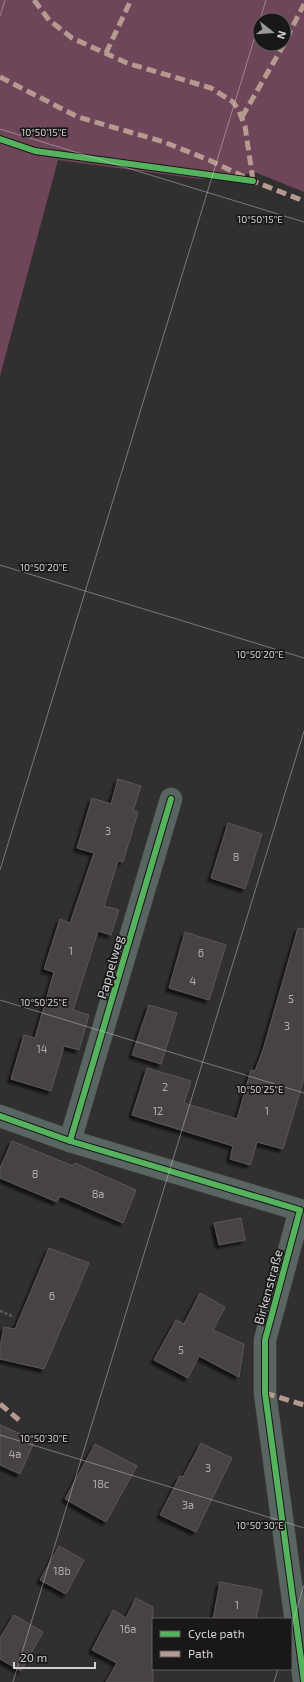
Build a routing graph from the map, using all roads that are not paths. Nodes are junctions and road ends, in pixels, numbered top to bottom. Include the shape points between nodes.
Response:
1 (171, 799) dead end
2 (0, 1116) edge
3 (70, 1140) junction
4 (302, 1202) edge
5 (304, 1682) edge

1 - 3 street, Pappelweg
2 - 3 street, Birkenstraße
3 - 4 street, Birkenstraße
4 - 5 street, Birkenstraße via 265,1340 265,1393

